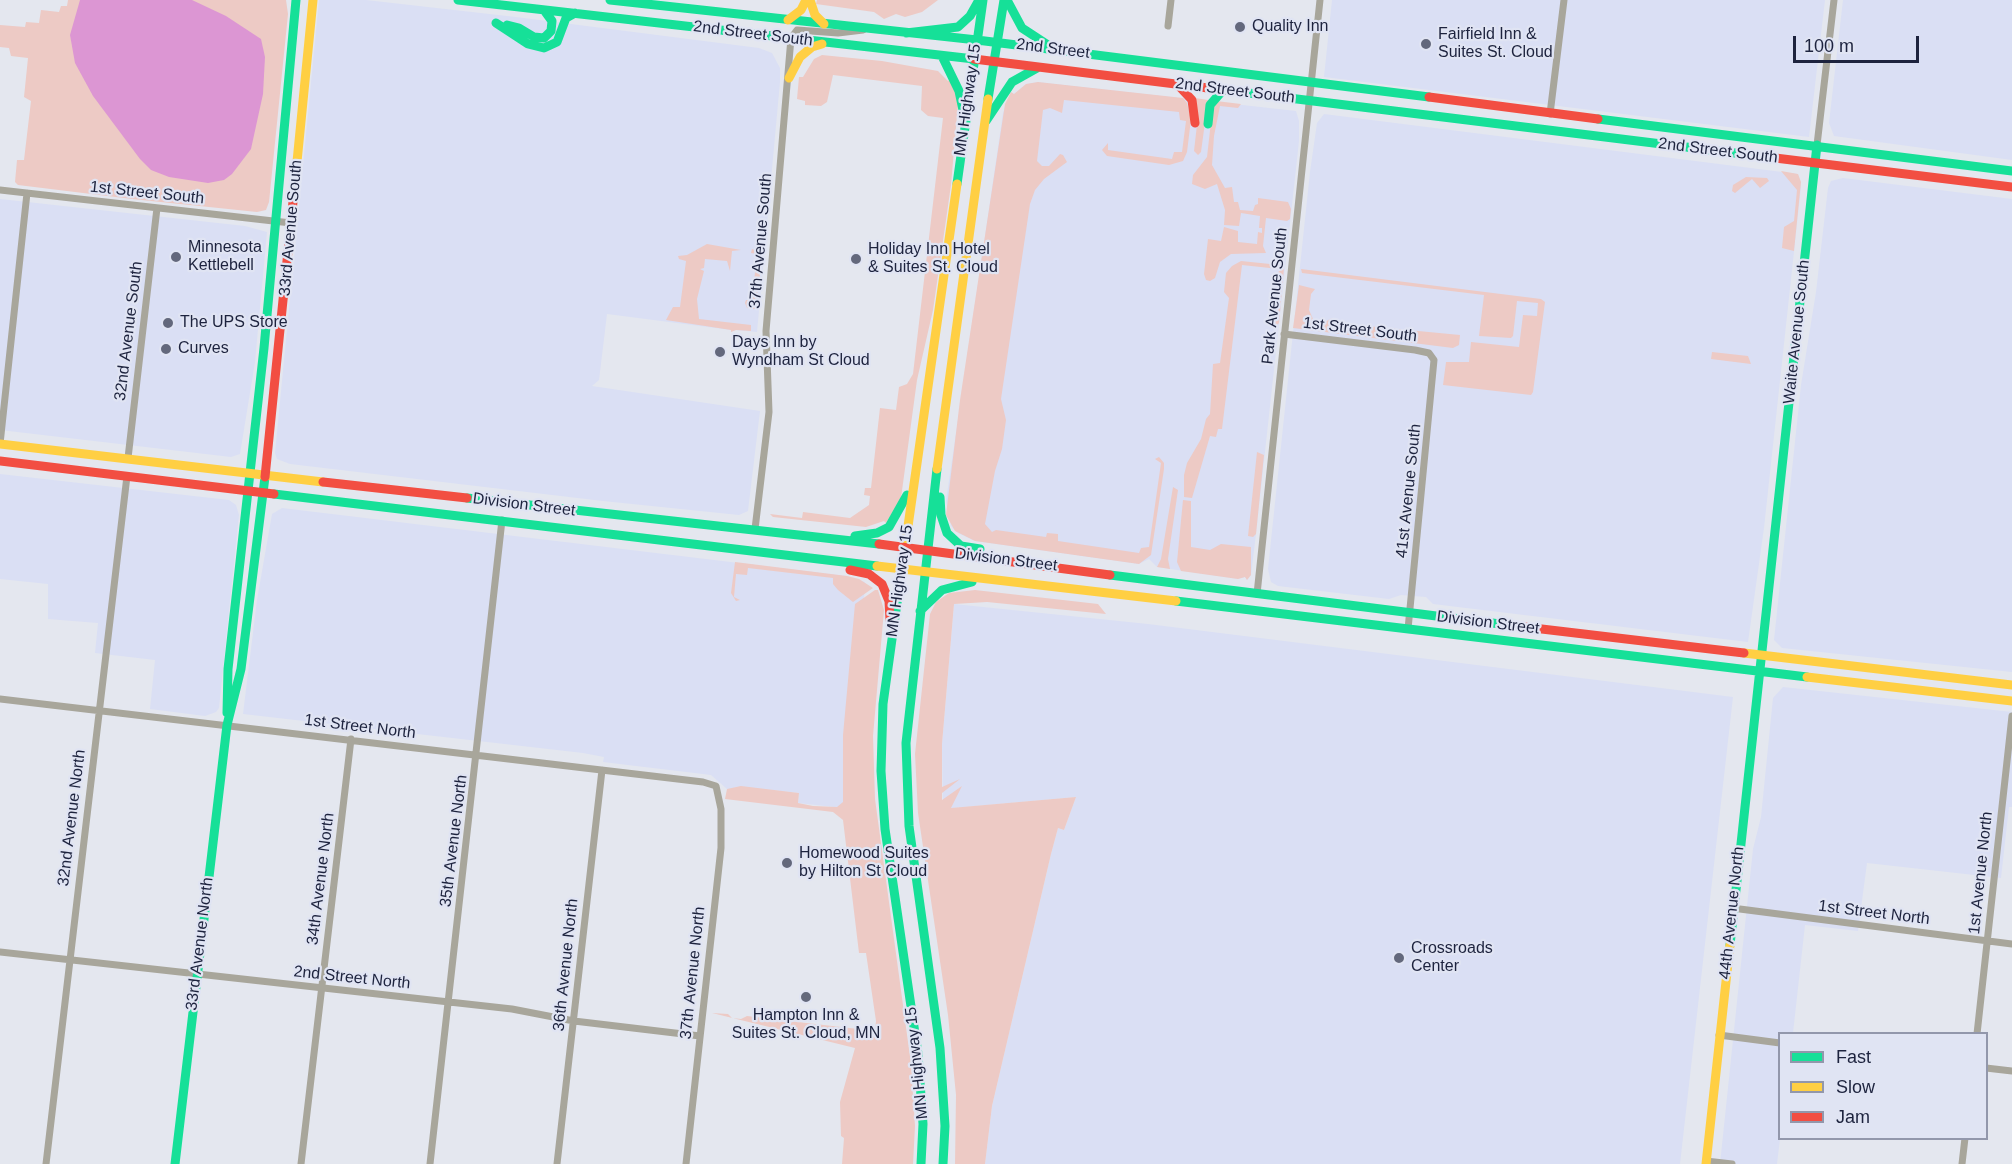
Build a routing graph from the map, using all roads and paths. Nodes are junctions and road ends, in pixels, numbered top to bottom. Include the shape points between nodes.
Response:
1 (296, 0) edge
2 (313, 0) edge
3 (458, 0) edge
4 (616, 0) edge
5 (808, 0) edge
6 (981, 0) edge
7 (1006, 0) edge
8 (1172, 0) edge
9 (1320, 0) edge
10 (1564, 0) edge
11 (1834, 0) edge
12 (544, 10) junction
13 (575, 13) junction
14 (788, 20) junction
15 (825, 24) junction
16 (1168, 26) dead end
17 (869, 29) junction
18 (906, 33) junction
19 (791, 38) junction
20 (976, 40) junction
21 (996, 42) junction
22 (831, 43) junction
23 (1055, 49) junction
24 (942, 56) junction
25 (1130, 59) joint
26 (974, 60) junction
27 (993, 62) junction
28 (1040, 67) junction
29 (789, 78) junction
30 (1177, 84) junction
31 (1310, 84) junction
32 (1223, 90) junction
33 (1308, 100) junction
34 (1550, 114) junction
35 (965, 118) junction
36 (1195, 123) dead end
37 (1208, 124) dead end
38 (984, 125) junction
39 (1818, 145) junction
40 (1815, 163) junction
41 (2012, 171) edge
42 (2012, 187) edge
43 (0, 190) edge
44 (27, 193) junction
45 (157, 208) junction
46 (276, 221) junction
47 (291, 223) junction
48 (1284, 334) junction
49 (1432, 356) joint
50 (0, 444) edge
51 (128, 458) junction
52 (0, 461) edge
53 (938, 462) junction
54 (251, 472) junction
55 (266, 474) junction
56 (127, 476) junction
57 (914, 477) junction
58 (249, 490) junction
59 (264, 492) junction
60 (502, 520) junction
61 (755, 529) junction
62 (822, 537) junction
63 (905, 547) junction
64 (927, 550) junction
65 (792, 556) junction
66 (1053, 566) junction
67 (903, 569) junction
68 (925, 572) junction
69 (988, 580) junction
70 (1257, 594) junction
71 (920, 611) junction
72 (1410, 613) junction
73 (1408, 630) junction
74 (892, 644) junction
75 (1761, 665) junction
76 (2012, 685) edge
77 (0, 699) edge
78 (2012, 702) edge
79 (99, 710) junction
80 (2012, 716) edge
81 (227, 725) junction
82 (351, 739) junction
83 (477, 755) junction
84 (602, 770) junction
85 (716, 786) joint
86 (1732, 908) junction
87 (1988, 941) junction
88 (2012, 944) edge
89 (0, 952) edge
90 (69, 960) junction
91 (196, 974) junction
92 (322, 988) junction
93 (448, 1002) junction
94 (574, 1021) junction
95 (1977, 1032) edge
96 (1719, 1035) junction
97 (700, 1036) junction
98 (1778, 1043) edge
99 (1988, 1068) edge
100 (2012, 1071) edge
101 (1965, 1140) edge
102 (1705, 1163) edge
103 (46, 1164) edge
104 (175, 1164) edge
105 (301, 1164) edge
106 (430, 1164) edge
107 (557, 1164) edge
108 (686, 1164) edge
109 (921, 1164) edge
110 (943, 1164) edge
111 (1732, 1164) edge
112 (1962, 1164) edge

1 - 46 main road, 33rd Avenue South
2 - 47 main road, 33rd Avenue South
3 - 12 main road, 2nd Street South
4 - 14 main road, 2nd Street South
5 - 14 main road
5 - 15 main road
6 - 18 main road via 958,27
6 - 20 main road, MN Highway 15
7 - 21 main road, MN Highway 15
7 - 23 main road via 1022,28
8 - 16 street
9 - 31 street, Park Avenue South
10 - 34 street
11 - 39 street, Waite Avenue South
12 - 13 main road, 2nd Street South
12 - 13 main road via 552,21 551,31 544,38 496,23 528,44 544,48 557,42 566,18
13 - 19 main road, 2nd Street South
14 - 15 main road, 2nd Street South
15 - 17 main road, 2nd Street South
17 - 18 main road, 2nd Street South
17 - 19 street via 838,33 797,30
18 - 20 main road, 2nd Street South
19 - 22 main road, 2nd Street South
19 - 29 street, 37th Avenue South
20 - 21 main road, 2nd Street
20 - 26 main road, MN Highway 15
21 - 23 main road, 2nd Street
21 - 27 main road, MN Highway 15
22 - 24 main road, 2nd Street South
22 - 29 main road via 806,50
23 - 25 main road, 2nd Street
24 - 26 main road, 2nd Street South
24 - 35 main road via 959,91
25 - 31 main road, 2nd Street South
26 - 27 main road, 2nd Street South
26 - 35 main road, MN Highway 15
27 - 28 main road, 2nd Street South
27 - 38 main road, MN Highway 15
28 - 30 main road, 2nd Street South
28 - 38 main road via 1012,82
29 - 61 street, 37th Avenue South via 766,331 769,412
30 - 32 main road, 2nd Street South
30 - 36 main road via 1192,100
31 - 33 street, Park Avenue South
31 - 34 main road, 2nd Street South
32 - 33 main road, 2nd Street South
32 - 37 main road via 1210,105
33 - 40 main road, 2nd Street South
33 - 48 street, Park Avenue South
34 - 39 main road, 2nd Street South
35 - 57 main road, MN Highway 15
38 - 53 main road, MN Highway 15
39 - 40 main road, Waite Avenue South
39 - 41 main road, 2nd Street South
40 - 42 main road, 2nd Street South
40 - 75 main road, Waite Avenue South
43 - 44 street, 1st Street South
44 - 45 street, 1st Street South
44 - 50 street
45 - 46 street, 1st Street South
45 - 51 street, 32nd Avenue South
46 - 47 street, 1st Street South
46 - 54 main road, 33rd Avenue South
47 - 55 main road, 33rd Avenue South
48 - 49 street, 1st Street South via 1415,350
48 - 70 street, Park Avenue South
49 - 72 street, 41st Avenue South via 1435,371
50 - 51 main road, Division Street
51 - 54 main road, Division Street
52 - 56 main road, Division Street
53 - 64 main road, MN Highway 15
53 - 66 main road via 940,515 952,540 969,548 1027,555
54 - 55 main road, Division Street
54 - 58 main road, 33rd Avenue South
55 - 59 main road, 33rd Avenue South
55 - 61 main road, Division Street
56 - 58 main road, Division Street
56 - 79 street, 32nd Avenue North
57 - 62 main road via 898,515 884,530 867,535
57 - 63 main road, MN Highway 15
58 - 59 main road, Division Street
58 - 81 main road, 33rd Avenue North via 226,682
59 - 60 main road, Division Street
59 - 81 main road, 33rd Avenue North via 243,659
60 - 65 main road, Division Street
60 - 83 street, 35th Avenue North
61 - 62 main road, Division Street
62 - 63 main road, Division Street
63 - 64 main road, Division Street
63 - 67 main road, MN Highway 15
64 - 66 main road, Division Street
64 - 68 main road, MN Highway 15
65 - 67 main road, Division Street
65 - 74 main road via 814,566 857,571 877,580 889,601
66 - 70 main road, Division Street
67 - 68 main road, Division Street
67 - 74 main road, MN Highway 15
68 - 69 main road, Division Street
68 - 71 main road, MN Highway 15
69 - 71 main road via 942,590
69 - 73 main road, Division Street
70 - 72 main road, Division Street
71 - 110 main road, MN Highway 15 via 908,707 906,786 940,1048
72 - 73 street, 41st Avenue South
72 - 75 main road, Division Street
73 - 75 main road, Division Street
74 - 109 main road, MN Highway 15 via 883,704 882,797 918,1053 923,1124
75 - 76 main road, Division Street
75 - 78 main road, Division Street
75 - 86 main road, 44th Avenue North
77 - 79 street, 1st Street North
79 - 81 street, 1st Street North
79 - 90 street, 32nd Avenue North
80 - 87 street, 1st Avenue North
81 - 82 street, 1st Street North
81 - 91 main road, 33rd Avenue North
82 - 83 street, 1st Street North
82 - 92 street, 34th Avenue North
83 - 84 street, 1st Street North
83 - 93 street, 35th Avenue North
84 - 85 street, 1st Street North
84 - 94 street, 36th Avenue North
85 - 97 street, 37th Avenue North via 722,839
86 - 87 street, 1st Street North
86 - 96 main road, 44th Avenue North
87 - 88 street, 1st Street North
87 - 95 street, 1st Avenue North
89 - 90 street, 2nd Street North
90 - 91 street, 2nd Street North
90 - 103 street, 32nd Avenue North
91 - 92 street, 2nd Street North
91 - 104 main road, 33rd Avenue North
92 - 93 street, 2nd Street North
92 - 105 street, 34th Avenue North
93 - 94 street, 2nd Street North
93 - 106 street, 35th Avenue North
94 - 97 street, 2nd Street North
94 - 107 street, 36th Avenue North
96 - 98 street
96 - 102 main road, 44th Avenue North
97 - 108 street, 37th Avenue North
99 - 100 street
101 - 112 street
102 - 111 street

